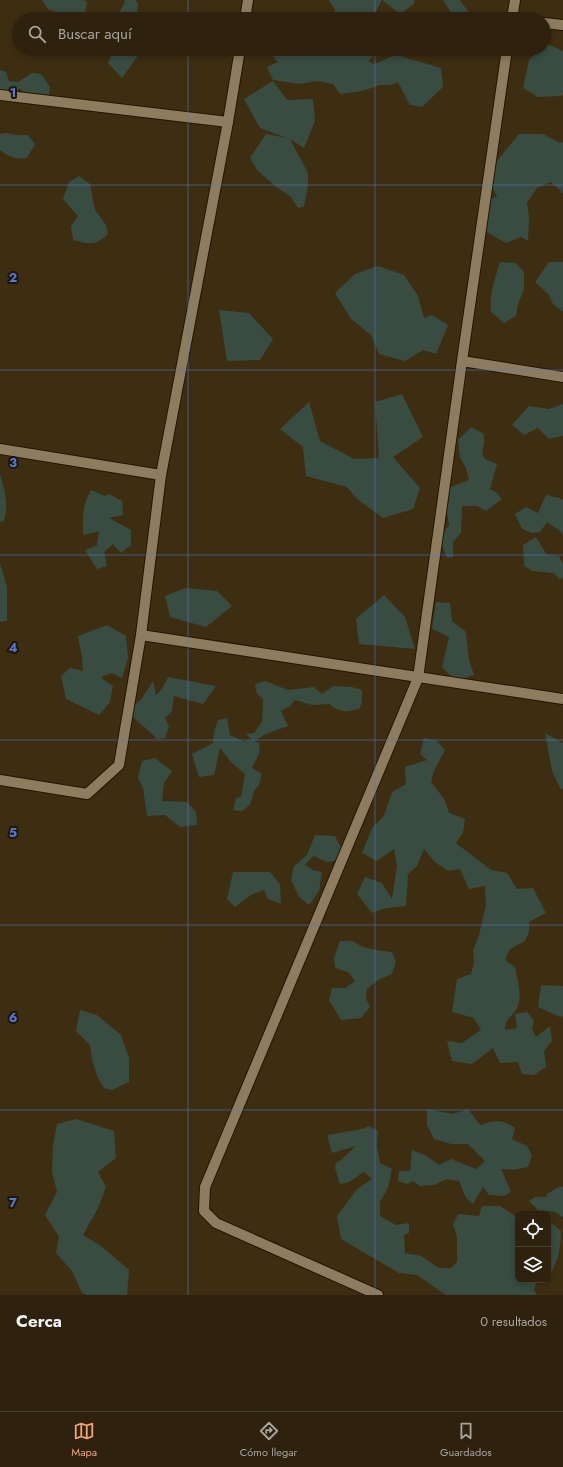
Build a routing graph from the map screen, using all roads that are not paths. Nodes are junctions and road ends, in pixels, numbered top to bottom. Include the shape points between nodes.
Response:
1 (248, 0) edge
2 (515, 0) edge
3 (246, 12) edge
4 (514, 12) edge
5 (551, 24) edge
6 (563, 26) edge
7 (239, 56) edge
8 (506, 56) edge
9 (0, 95) edge
10 (228, 122) junction
11 (462, 361) junction
12 (563, 377) edge
13 (0, 449) edge
14 (161, 475) junction
15 (141, 636) junction
16 (418, 678) junction
17 (563, 699) edge
18 (0, 780) edge
19 (378, 1295) edge

1 - 3 street
2 - 4 street
5 - 6 street
7 - 10 street
8 - 11 street
9 - 10 street
10 - 14 street
11 - 12 street
11 - 16 street
13 - 14 street
14 - 15 street
15 - 16 street
15 - 18 street via 120,764 87,794
16 - 17 street
16 - 19 street via 205,1188 204,1210 216,1223

